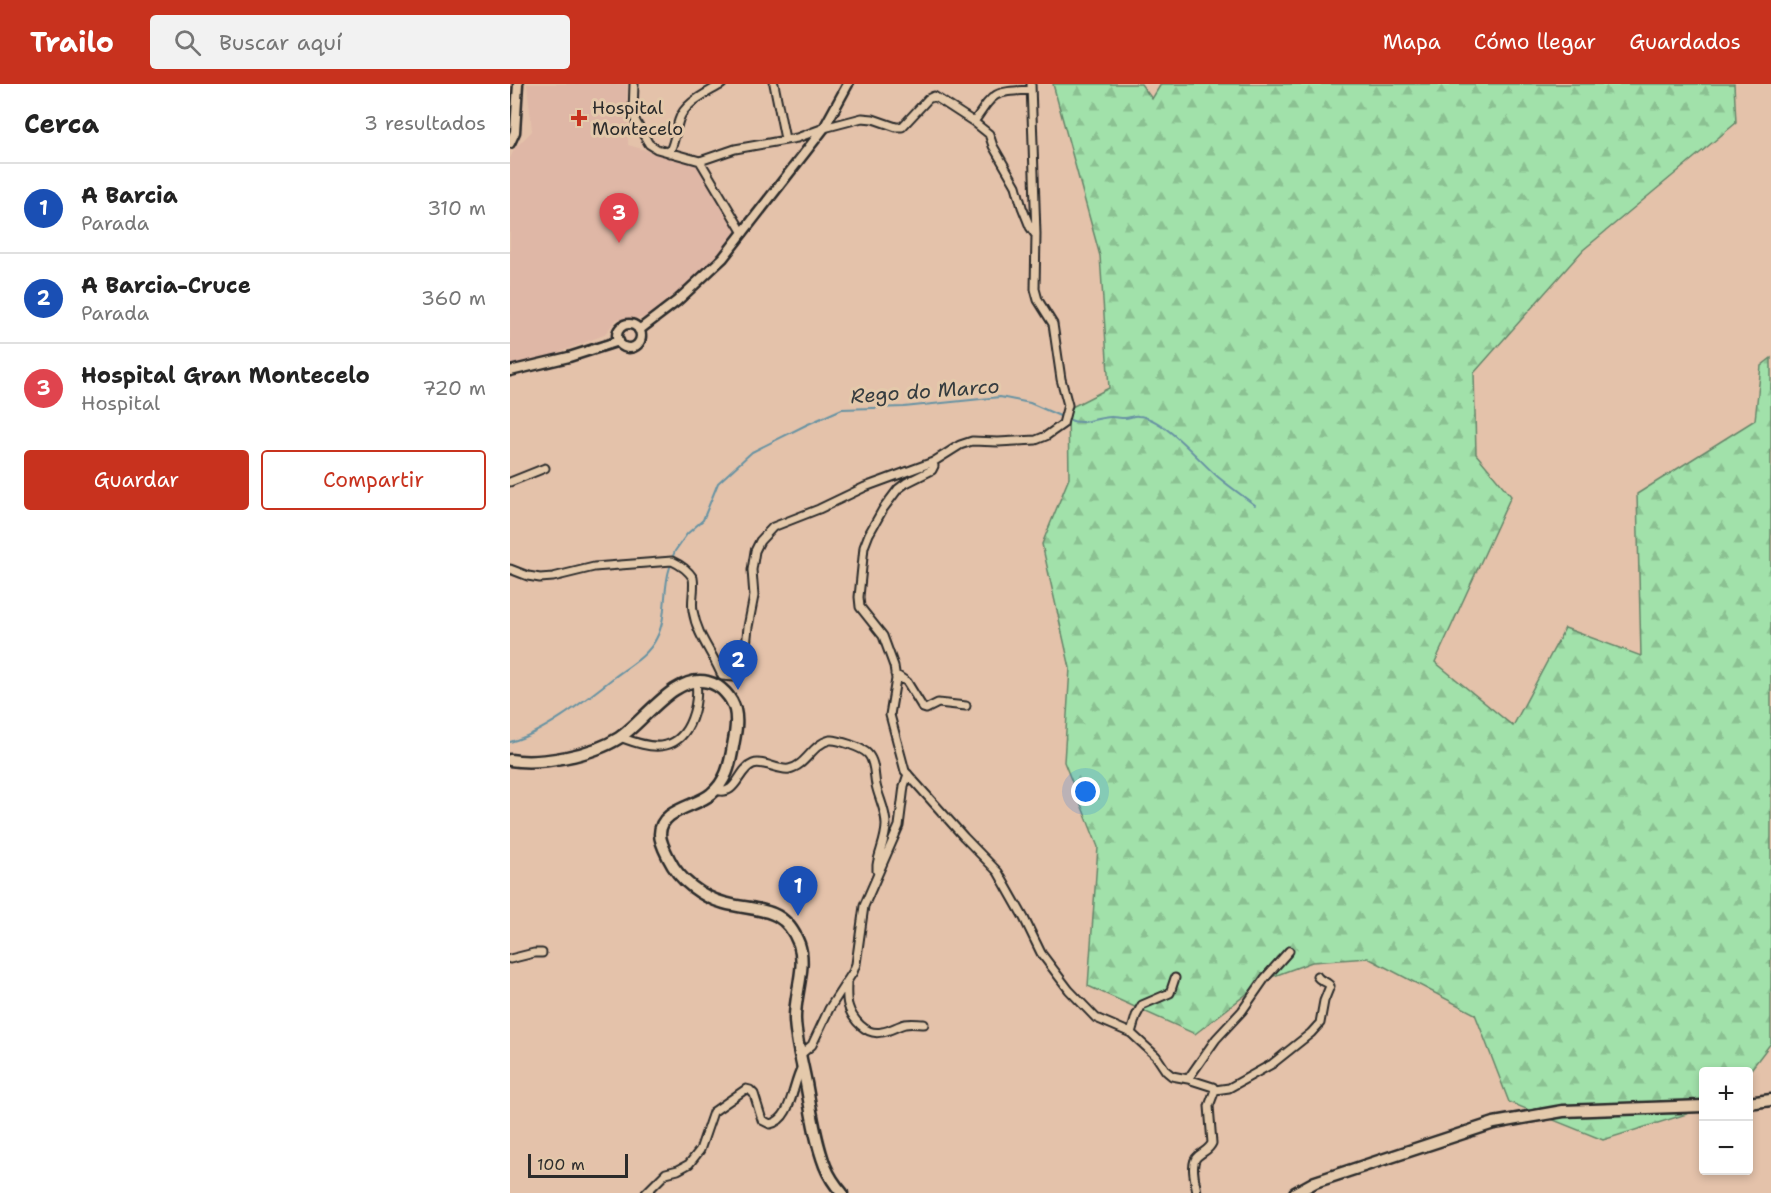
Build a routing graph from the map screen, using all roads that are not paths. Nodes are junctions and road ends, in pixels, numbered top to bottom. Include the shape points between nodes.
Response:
1 (518, 84) edge
2 (634, 84) edge
3 (722, 84) edge
4 (774, 84) edge
5 (848, 84) edge
6 (1031, 87) edge
7 (974, 123) junction
8 (824, 128) junction
9 (785, 139) junction
10 (510, 143) edge
11 (669, 153) junction
12 (700, 161) junction
13 (742, 233) junction
14 (1036, 234) junction
15 (639, 330) junction
16 (619, 341) junction
17 (510, 371) edge
18 (933, 462) junction
19 (545, 468) dead end
20 (510, 482) edge
21 (510, 569) edge
22 (895, 674) junction
23 (696, 681) junction
24 (966, 706) dead end
25 (620, 737) junction
26 (510, 760) edge
27 (908, 774) junction
28 (715, 790) junction
29 (877, 872) junction
30 (1289, 951) dead end
31 (542, 953) dead end
32 (510, 959) edge
33 (1317, 976) dead end
34 (1175, 978) dead end
35 (847, 981) junction
36 (924, 1024) dead end
37 (1131, 1033) junction
38 (801, 1060) junction
39 (1188, 1079) junction
40 (1215, 1090) junction
41 (1771, 1100) edge
42 (1753, 1102) edge
43 (1699, 1106) edge
44 (646, 1193) edge
45 (842, 1193) edge
46 (1197, 1193) edge
47 (1295, 1193) edge

1 - 10 street via 515,132
2 - 11 street via 636,122 649,144
3 - 11 street via 683,110
4 - 9 street
5 - 8 street
6 - 7 street via 995,95
6 - 14 street
7 - 8 street via 934,96 903,127 862,118
7 - 14 street via 989,134
8 - 9 street
8 - 13 street
9 - 12 street
11 - 12 street
12 - 13 street
13 - 15 street via 723,258 677,302
14 - 18 street via 1035,289 1053,324 1067,416 1063,424 1036,440 972,441
15 - 16 street via 633,325 622,327
15 - 16 street via 641,337 635,347 624,347
16 - 17 street
18 - 21 street via 865,487 773,527 766,534 753,561 754,596 746,656 734,676 722,676 700,636 693,611 693,578 677,563 594,567 540,578
18 - 22 street via 932,470 906,483 891,498 864,547 860,607 883,636
19 - 20 street
22 - 24 street via 908,682 923,708 938,703
22 - 27 street via 890,716
23 - 25 main road via 667,695
23 - 25 street via 690,723 676,741 662,746
23 - 28 main road via 710,682 723,690 735,712 730,762
25 - 26 main road via 558,759
27 - 29 street via 898,826
27 - 37 street via 998,872 1041,953 1069,990 1096,1018
28 - 29 street via 729,790 752,764 792,768 831,740 862,750 872,762 886,817
28 - 38 main road via 666,819 661,841 672,865 693,888 714,900 772,913 794,933 801,953 795,1019
29 - 35 street via 864,906 856,964
30 - 39 street
31 - 32 street
33 - 40 street via 1330,986 1317,1026 1285,1056 1229,1088
34 - 37 street via 1170,993 1142,1005
35 - 36 street via 846,998 851,1012 868,1032
35 - 38 street
37 - 39 street via 1172,1076
38 - 44 street via 782,1119 770,1124 762,1120 753,1094 746,1089 712,1112 700,1150 689,1164 666,1173
38 - 45 main road via 822,1156
39 - 40 street
40 - 46 street via 1209,1106 1212,1143 1194,1163
41 - 42 main road
43 - 47 main road via 1563,1111 1494,1123 1315,1182

